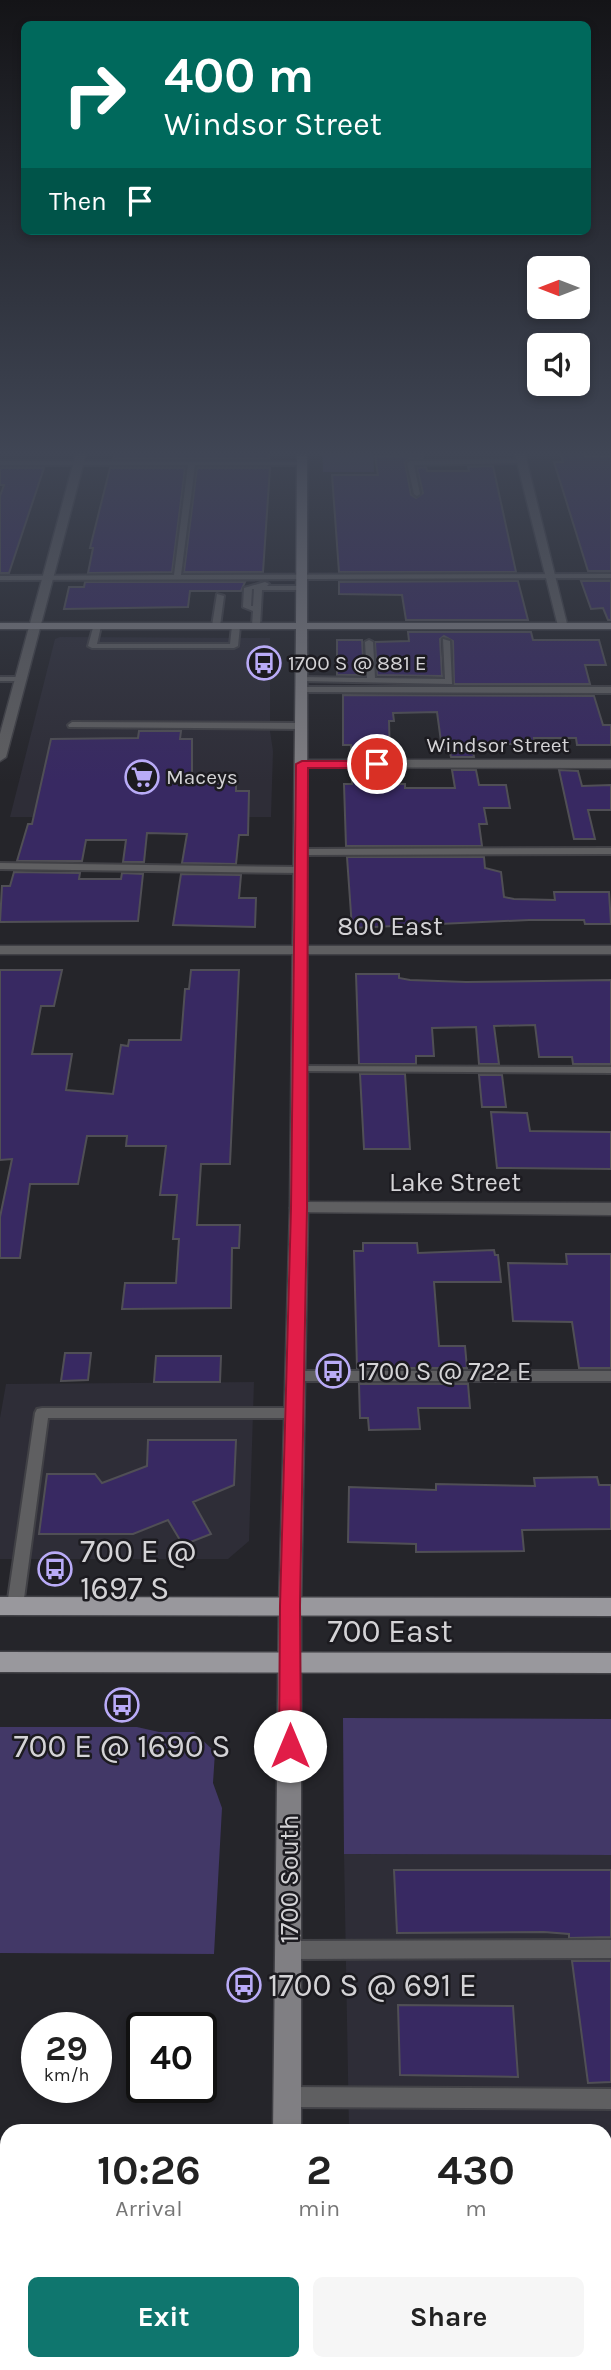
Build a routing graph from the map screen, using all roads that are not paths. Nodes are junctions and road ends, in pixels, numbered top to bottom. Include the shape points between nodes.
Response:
1 (53, 561) edge
2 (179, 561) edge
3 (302, 561) edge
4 (548, 561) edge
5 (552, 576) junction
6 (611, 576) edge
7 (177, 577) junction
8 (0, 578) edge
9 (48, 579) junction
10 (302, 583) junction
11 (220, 596) dead end
12 (236, 625) junction
13 (256, 625) junction
14 (302, 625) junction
15 (564, 625) junction
16 (0, 626) edge
17 (35, 626) junction
18 (97, 626) junction
19 (216, 626) junction
20 (611, 626) edge
21 (446, 641) dead end
22 (369, 642) dead end
23 (0, 679) edge
24 (21, 679) junction
25 (371, 681) junction
26 (302, 684) junction
27 (611, 690) edge
28 (72, 725) dead end
29 (302, 726) junction
30 (0, 757) edge
31 (302, 764) junction
32 (611, 764) edge
33 (611, 851) edge
34 (301, 852) junction
35 (0, 866) edge
36 (301, 870) junction
37 (0, 950) edge
38 (299, 950) junction
39 (611, 950) edge
40 (299, 1069) junction
41 (611, 1070) edge
42 (299, 1208) junction
43 (611, 1209) edge
44 (295, 1376) junction
45 (611, 1376) edge
46 (295, 1413) junction
47 (7, 1606) edge
48 (290, 1606) junction
49 (611, 1606) edge
50 (0, 1661) edge
51 (290, 1663) junction
52 (611, 1663) edge
53 (611, 1949) edge
54 (289, 1950) junction
55 (288, 2097) junction
56 (611, 2099) edge
57 (287, 2124) edge

1 - 9 street
2 - 7 lane
3 - 10 street, 1700 South
4 - 5 street
5 - 6 lane
5 - 10 lane
5 - 15 street
7 - 9 lane
7 - 10 lane
8 - 9 lane
9 - 17 street
10 - 13 lane via 258,588
10 - 14 street, 1700 South
11 - 19 lane
12 - 13 street
12 - 18 lane via 234,646 92,646
12 - 19 street
13 - 14 street
14 - 15 street
14 - 26 street, 1700 South
15 - 20 street
16 - 17 street
17 - 18 street
17 - 24 street
18 - 19 street
21 - 25 lane via 449,682
22 - 25 lane
23 - 24 lane
24 - 30 street
25 - 26 lane
26 - 27 lane
26 - 29 street, 1700 South
28 - 29 lane
29 - 31 street, 1700 South
31 - 32 street, Windsor Street
31 - 34 street, 1700 South
33 - 34 lane
34 - 36 street, 1700 South
35 - 36 lane
36 - 38 street, 1700 South
37 - 38 street, 800 East
38 - 39 street, 800 East
38 - 40 street, 1700 South
40 - 41 lane
40 - 42 street, 1700 South
42 - 43 street, Lake Street
42 - 44 street, 1700 South
44 - 45 lane
44 - 46 street, 1700 South
46 - 47 lane via 41,1413
46 - 48 street, 1700 South
47 - 48 main road, 700 East
48 - 49 main road, 700 East
48 - 51 street, 1700 South
50 - 51 main road, 700 East
51 - 52 main road, 700 East
51 - 54 street, 1700 South
53 - 54 lane
54 - 55 street, 1700 South
55 - 56 lane
55 - 57 street, 1700 South

